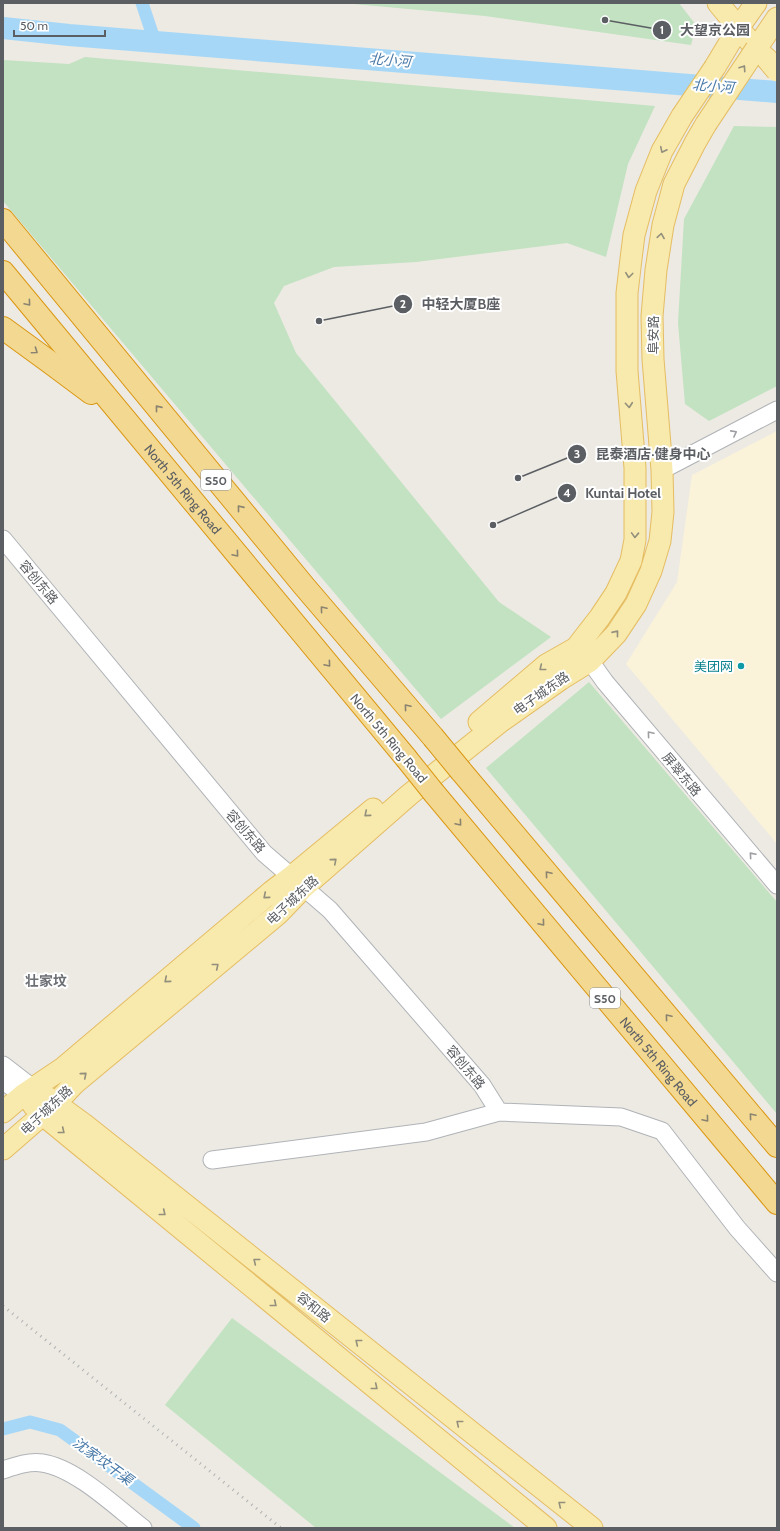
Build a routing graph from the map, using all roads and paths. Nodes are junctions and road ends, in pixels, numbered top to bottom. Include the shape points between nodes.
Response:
1 (718, 3) edge
2 (756, 3) edge
3 (766, 3) edge
4 (777, 18) edge
5 (739, 27) junction
6 (767, 59) edge
7 (3, 220) edge
8 (3, 272) edge
9 (3, 328) edge
10 (777, 410) edge
11 (123, 418) junction
12 (662, 470) junction
13 (3, 539) edge
14 (583, 655) junction
15 (298, 882) junction
16 (777, 885) edge
17 (3, 1065) edge
18 (3, 1081) edge
19 (28, 1092) junction
20 (49, 1109) junction
21 (3, 1112) edge
22 (499, 1112) junction
23 (777, 1146) edge
24 (3, 1149) edge
25 (212, 1160) dead end
26 (777, 1203) edge
27 (777, 1273) edge
28 (3, 1470) edge
29 (143, 1528) edge
30 (546, 1528) edge
31 (592, 1528) edge

1 - 5 main road
2 - 5 main road, 阜安路
3 - 4 main road
4 - 6 main road, 阜安路
5 - 6 main road
5 -> 14 main road, 阜安路, bridge via 662,151 646,191 634,235 626,313 627,371 635,468 635,540 630,561 616,593 600,618
12 -> 6 main road, 阜安路, bridge via 652,316 663,225 674,184 706,124
23 -> 7 highway, S50, bridge via 304,586
8 -> 11 highway, North 5th Ring Road / S50
9 -> 11 highway
12 -> 10 street
11 -> 26 highway, North 5th Ring Road / S50, bridge
14 -> 12 main road, 阜安路 via 620,628 636,604 651,571 660,541 663,512
13 - 15 street, 容创东路 via 264,853
14 - 15 main road, 电子城东路 via 561,679 500,722
16 -> 14 street, 屏翠东路
15 -> 19 main road, 电子城东路 via 270,892 63,1068
20 -> 15 main road, 电子城东路 via 74,1084 278,914
15 - 22 street, 容创东路 via 330,910 482,1085
17 - 19 street
18 - 19 street
19 - 20 main road, 容和路
19 - 21 main road, 电子城东路
20 - 24 main road, 电子城东路
20 -> 30 main road, 容和路
31 -> 20 main road, 容和路
22 - 25 street via 426,1132
22 - 27 street via 621,1117 662,1131 737,1228
28 - 29 street via 19,1465 41,1463 60,1468 76,1476

